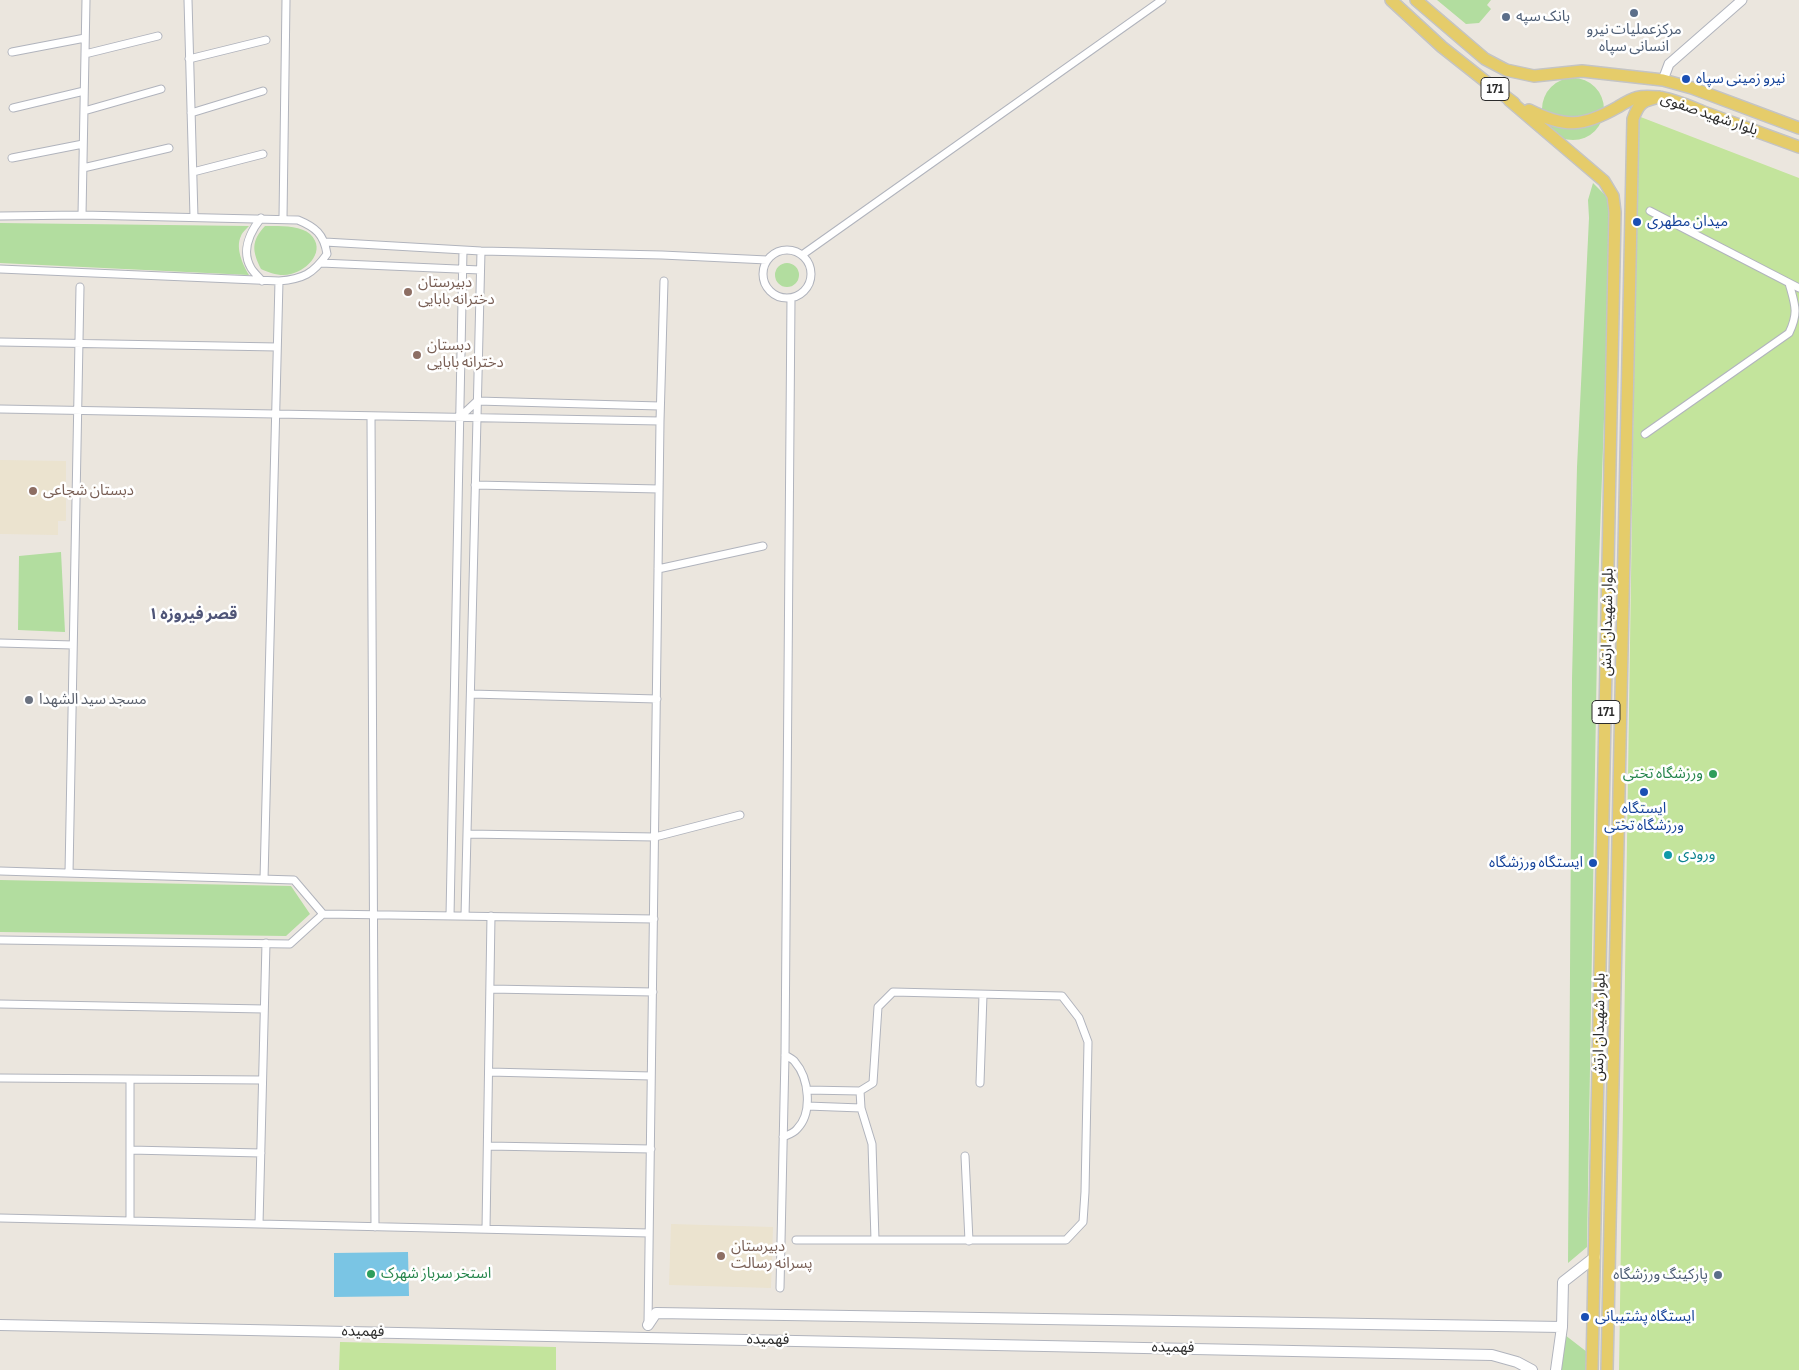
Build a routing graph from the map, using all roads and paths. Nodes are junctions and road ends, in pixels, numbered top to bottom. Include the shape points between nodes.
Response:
1 (86, 0) edge
2 (188, 0) edge
3 (286, 0) edge
4 (1162, 0) edge
5 (1391, 0) edge
6 (1416, 0) edge
7 (1423, 0) edge
8 (1742, 0) edge
9 (1434, 15) junction
10 (158, 36) dead end
11 (85, 38) junction
12 (266, 40) dead end
13 (12, 52) dead end
14 (85, 54) junction
15 (190, 59) junction
16 (1663, 80) junction
17 (161, 89) dead end
18 (264, 90) dead end
19 (84, 91) junction
20 (1659, 97) junction
21 (1509, 100) junction
22 (13, 108) dead end
23 (84, 111) junction
24 (191, 113) junction
25 (1799, 128) edge
26 (83, 144) junction
27 (1799, 147) edge
28 (169, 148) dead end
29 (263, 154) dead end
30 (12, 158) dead end
31 (83, 168) junction
32 (192, 172) junction
33 (1650, 211) dead end
34 (82, 215) junction
35 (0, 216) edge
36 (194, 217) junction
37 (261, 218) junction
38 (283, 218) junction
39 (325, 242) junction
40 (463, 250) junction
41 (481, 251) junction
42 (802, 255) junction
43 (767, 260) junction
44 (321, 263) junction
45 (463, 268) junction
46 (0, 270) edge
47 (480, 270) junction
48 (262, 281) junction
49 (279, 281) junction
50 (664, 281) dead end
51 (1789, 283) junction
52 (80, 287) dead end
53 (1799, 288) edge
54 (791, 298) junction
55 (0, 342) edge
56 (78, 344) junction
57 (277, 347) junction
58 (477, 401) junction
59 (660, 406) junction
60 (0, 409) edge
61 (77, 410) junction
62 (276, 414) junction
63 (371, 416) junction
64 (460, 417) junction
65 (477, 418) junction
66 (660, 421) junction
67 (1645, 434) dead end
68 (476, 485) junction
69 (659, 489) junction
70 (763, 546) dead end
71 (658, 569) junction
72 (0, 643) edge
73 (73, 645) junction
74 (470, 694) junction
75 (656, 699) junction
76 (740, 815) dead end
77 (467, 834) junction
78 (655, 837) junction
79 (0, 871) edge
80 (69, 873) junction
81 (264, 879) junction
82 (323, 914) junction
83 (374, 914) junction
84 (450, 916) junction
85 (465, 916) junction
86 (491, 916) junction
87 (654, 918) junction
88 (0, 940) edge
89 (266, 943) junction
90 (490, 989) junction
91 (652, 992) junction
92 (983, 995) junction
93 (0, 1004) edge
94 (264, 1009) junction
95 (785, 1055) junction
96 (489, 1072) junction
97 (652, 1076) junction
98 (0, 1078) edge
99 (130, 1079) junction
100 (262, 1080) junction
101 (980, 1083) dead end
102 (807, 1090) junction
103 (860, 1091) junction
104 (807, 1106) junction
105 (861, 1108) junction
106 (783, 1137) junction
107 (488, 1146) junction
108 (650, 1149) junction
109 (130, 1150) junction
110 (261, 1153) junction
111 (965, 1156) dead end
112 (0, 1218) edge
113 (130, 1221) junction
114 (259, 1224) junction
115 (375, 1227) junction
116 (486, 1229) junction
117 (649, 1233) junction
118 (796, 1240) dead end
119 (875, 1240) junction
120 (969, 1241) junction
121 (1595, 1257) junction
122 (780, 1288) dead end
123 (0, 1325) edge
124 (648, 1325) junction
125 (1562, 1327) junction
126 (648, 1338) junction
127 (1532, 1370) edge
128 (1556, 1370) edge
129 (1592, 1370) edge
130 (1607, 1370) edge

1 - 11 street
2 - 15 street
3 - 38 street
4 - 42 street
5 - 21 main road, 171 via 1442,47
6 - 9 main road, 171
7 - 9 street
8 - 16 street via 1669,64
9 - 16 main road, بلوار شهید صفوی / 171 via 1485,58 1506,70 1534,76 1582,71
10 - 14 street
11 - 13 street
11 - 14 street
12 - 15 street
14 - 19 street
15 - 24 street
16 - 25 main road, بلوار شهید صفوی
17 - 23 street
18 - 24 street
19 - 22 street
19 - 23 street
20 - 21 main road, بلوار شهید صفوی / 171 via 1630,99 1588,122 1569,124 1548,119
20 - 27 main road, بلوار شهید صفوی
20 - 130 main road, بلوار شهیدان ارتش / 171 via 1644,100 1633,119
21 - 121 main road, بلوار شهیدان ارتش / 171 via 1604,181 1613,196 1615,212
23 - 26 street
24 - 32 street
26 - 30 street
26 - 31 street
28 - 31 street
29 - 32 street
31 - 34 street
32 - 36 street
33 - 51 street
34 - 35 street
34 - 36 street
36 - 37 street
37 - 38 street
37 - 48 street via 248,238 247,246 251,268
38 - 39 street via 309,224
39 - 40 street
39 - 44 street via 327,254
40 - 41 street
40 - 45 street
41 - 43 street
41 - 47 street
42 - 43 street via 787,250
42 - 54 street via 811,268 810,284 805,291
43 - 54 street via 763,276 769,290 783,298
44 - 45 street
44 - 49 street via 297,279
45 - 47 street
45 - 64 street
46 - 48 street
47 - 58 street
48 - 49 street
49 - 57 street
50 - 59 street
51 - 53 street
51 - 67 street via 1796,306 1796,320 1789,333
52 - 56 street
54 - 95 street
55 - 56 street
56 - 57 street
56 - 61 street
57 - 62 street
58 - 59 street
58 - 64 street
58 - 65 street
59 - 66 street
60 - 61 street
61 - 62 street
61 - 73 street
62 - 63 street
62 - 81 street
63 - 64 street
63 - 83 street
64 - 65 street
64 - 84 street
65 - 66 street
65 - 68 street
66 - 69 street
68 - 69 street
68 - 74 street
69 - 71 street
70 - 71 street
71 - 75 street
72 - 73 street
73 - 80 street
74 - 75 street
74 - 77 street
75 - 78 street
76 - 78 street
77 - 78 street
77 - 85 street
78 - 87 street
79 - 80 street
80 - 81 street
81 - 82 street via 294,880
82 - 83 street
82 - 89 street via 290,944
83 - 84 street
83 - 115 street
84 - 85 street
85 - 86 street
86 - 87 street
86 - 90 street
87 - 91 street
88 - 89 street
89 - 94 street
90 - 91 street
90 - 96 street
91 - 97 street
92 - 101 street
92 - 103 street via 893,992 878,1007 873,1083
92 - 120 street via 1062,996 1079,1018 1088,1042 1086,1192 1083,1222 1066,1240
93 - 94 street
94 - 100 street
95 - 102 street via 795,1062
95 - 106 street
96 - 97 street
96 - 107 street
97 - 108 street
98 - 99 street
99 - 100 street
99 - 109 street
100 - 110 street
102 - 103 street
102 - 104 street
103 - 105 street
104 - 105 street
104 - 106 street via 804,1120 796,1130
105 - 119 street via 872,1144
106 - 122 street
107 - 108 street
107 - 116 street
108 - 117 street
109 - 110 street
109 - 113 street
110 - 114 street
111 - 120 street
112 - 113 street
113 - 114 street
114 - 115 street
115 - 116 street
116 - 117 street
117 - 124 street
118 - 119 street
119 - 120 street
121 - 125 main road via 1563,1282
121 - 129 main road, بلوار شهیدان ارتش / 171
123 - 126 main road, فهمیده
124 - 125 main road, فهمیده via 656,1313
124 - 126 street
125 - 128 main road
126 - 127 main road, فهمیده via 1492,1355

